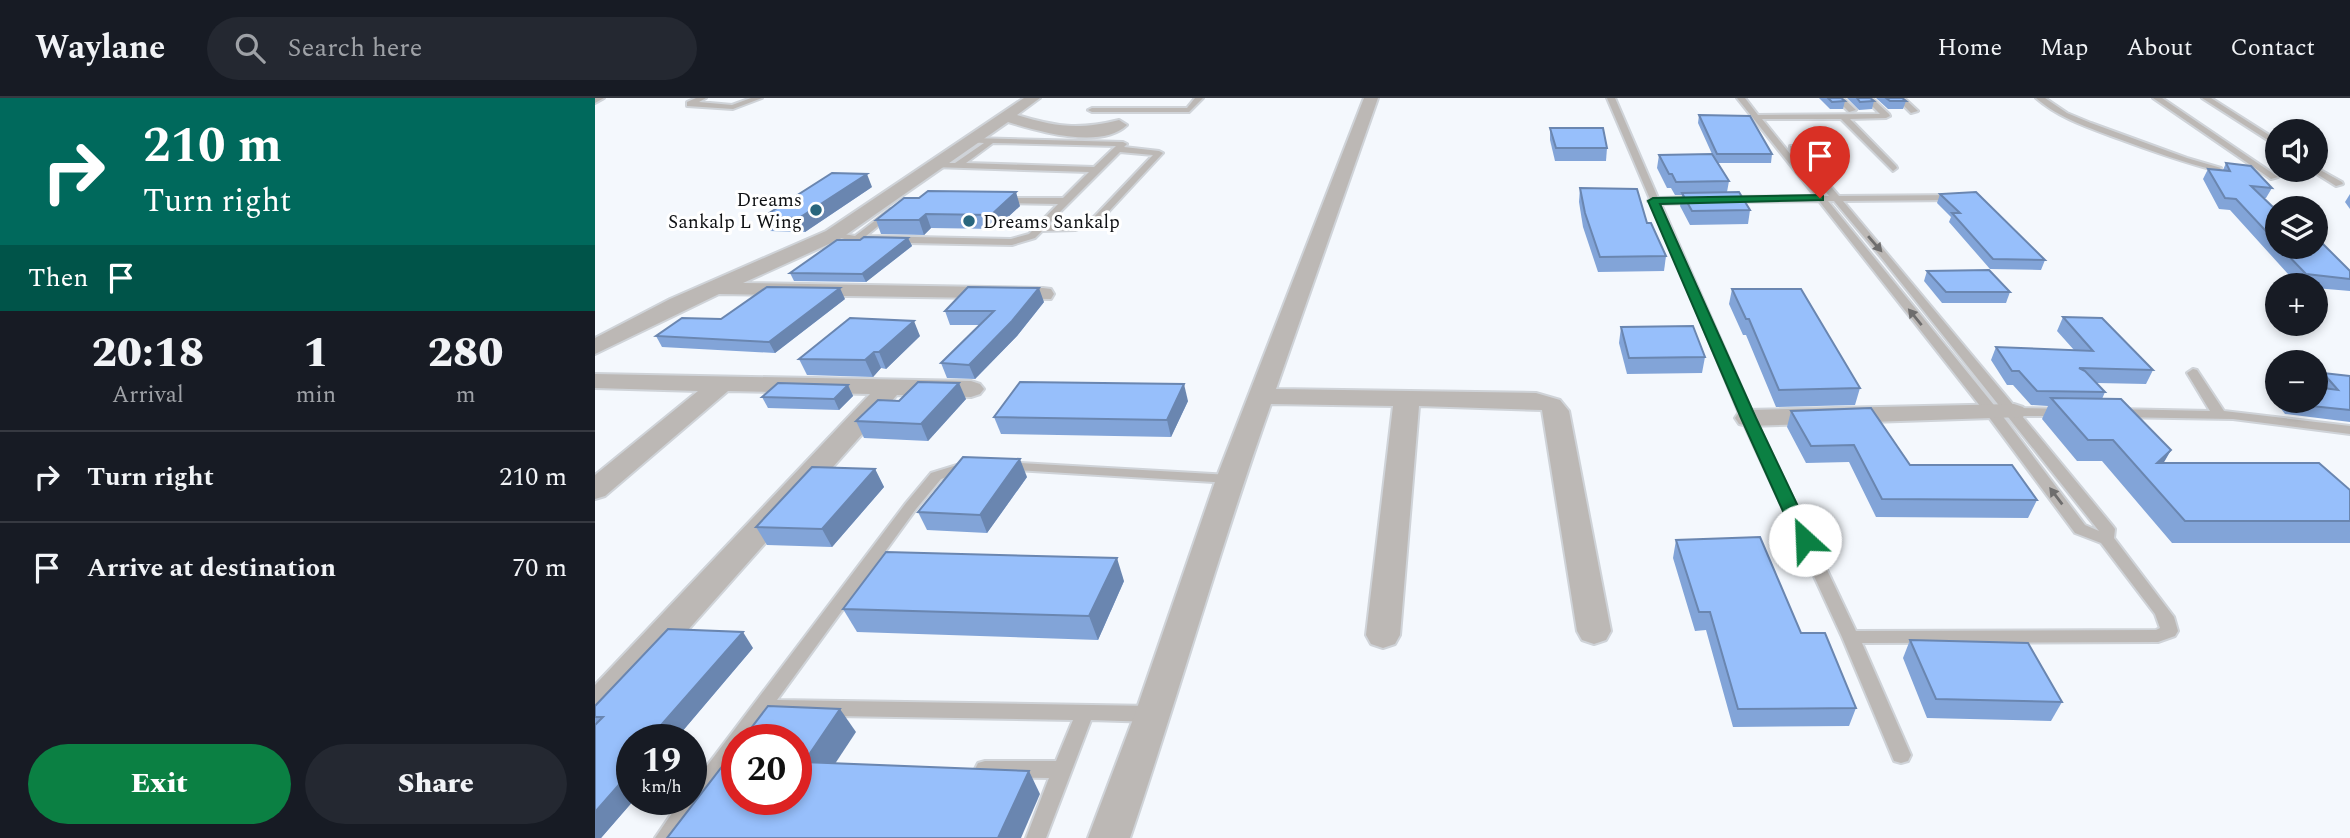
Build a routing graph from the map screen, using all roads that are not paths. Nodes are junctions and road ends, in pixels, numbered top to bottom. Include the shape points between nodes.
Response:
1 (702, 98) edge
2 (758, 98) edge
3 (1033, 98) edge
4 (1199, 98) edge
5 (1371, 98) edge
6 (1611, 98) edge
7 (1741, 98) edge
8 (1752, 98) edge
9 (1839, 98) edge
10 (1868, 98) edge
11 (1900, 98) edge
12 (2040, 98) edge
13 (2157, 98) edge
14 (2206, 98) edge
15 (1092, 110) dead end
16 (1852, 110) dead end
17 (1914, 111) dead end
18 (1007, 117) junction
19 (1763, 117) junction
20 (1845, 117) junction
21 (1119, 125) dead end
22 (2265, 136) edge
23 (981, 141) junction
24 (1118, 149) junction
25 (936, 164) junction
26 (958, 165) junction
27 (1893, 168) dead end
28 (2217, 168) edge
29 (1096, 170) junction
30 (2265, 171) edge
31 (2328, 177) edge
32 (2339, 184) dead end
33 (1970, 197) edge
34 (908, 198) edge
35 (1820, 198) junction
36 (1835, 198) junction
37 (986, 199) edge
38 (1064, 201) junction
39 (1653, 201) junction
40 (893, 202) junction
41 (1038, 228) junction
42 (833, 235) junction
43 (857, 239) junction
44 (712, 289) junction
45 (1043, 294) dead end
46 (595, 347) edge
47 (2193, 373) dead end
48 (595, 381) edge
49 (724, 382) junction
50 (891, 387) junction
51 (971, 389) dead end
52 (1261, 396) junction
53 (1407, 399) junction
54 (2004, 413) junction
55 (2218, 414) junction
56 (1748, 418) junction
57 (2350, 430) edge
58 (1230, 479) junction
59 (595, 490) edge
60 (2106, 539) junction
61 (1594, 631) dead end
62 (1383, 635) dead end
63 (1851, 637) junction
64 (762, 706) junction
65 (595, 709) edge
66 (1085, 713) junction
67 (1154, 715) junction
68 (749, 724) edge
69 (1901, 755) dead end
70 (721, 763) edge
71 (971, 769) edge
72 (1063, 770) junction
73 (665, 838) edge
74 (1036, 838) edge
75 (1109, 838) edge

1 - 2 lane via 690,104 733,107
3 - 18 street
4 - 15 lane via 1189,110
5 - 52 street
6 - 39 lane
7 - 19 lane
8 - 19 lane
9 - 16 lane
10 - 20 lane via 1887,116
11 - 17 lane
12 - 28 lane via 2082,123
13 - 30 lane
14 - 22 lane
18 - 21 street via 1058,133 1101,132
18 - 23 street
19 - 20 lane
19 - 35 lane
19 - 36 lane
20 - 27 lane
23 - 24 lane via 1123,144
23 - 25 street
23 - 26 lane
24 - 29 lane
24 - 41 lane via 1159,153 1096,220 1072,229
25 - 26 lane
25 - 40 street
26 - 29 lane
29 - 38 lane
31 - 32 lane
33 - 36 lane
34 - 40 lane
35 - 36 lane
35 - 39 lane
54 -> 35 lane
36 -> 54 lane
37 - 38 lane
38 - 41 lane
39 - 56 lane
40 - 42 street
40 - 43 lane
41 - 43 lane via 1032,236 1012,242
42 - 43 lane
42 - 44 street
44 - 45 street
44 - 46 street
47 - 55 lane
48 - 49 street
49 - 50 street
49 - 59 street
50 - 51 street
50 - 65 street
52 - 53 street
52 - 58 street
53 - 61 street via 1536,401 1556,411
53 - 62 street
54 - 55 lane
54 - 56 street
54 - 60 lane via 2107,528
60 -> 54 lane via 2080,528
55 - 57 lane
56 - 63 lane
58 - 64 lane via 972,465 936,476
58 - 67 street
60 - 63 lane via 2161,610 2169,631 2158,636
63 - 69 lane
64 - 66 lane
64 - 68 lane
66 - 67 lane
66 - 72 lane
67 - 75 street
70 - 73 lane
71 - 72 lane
72 - 74 lane

